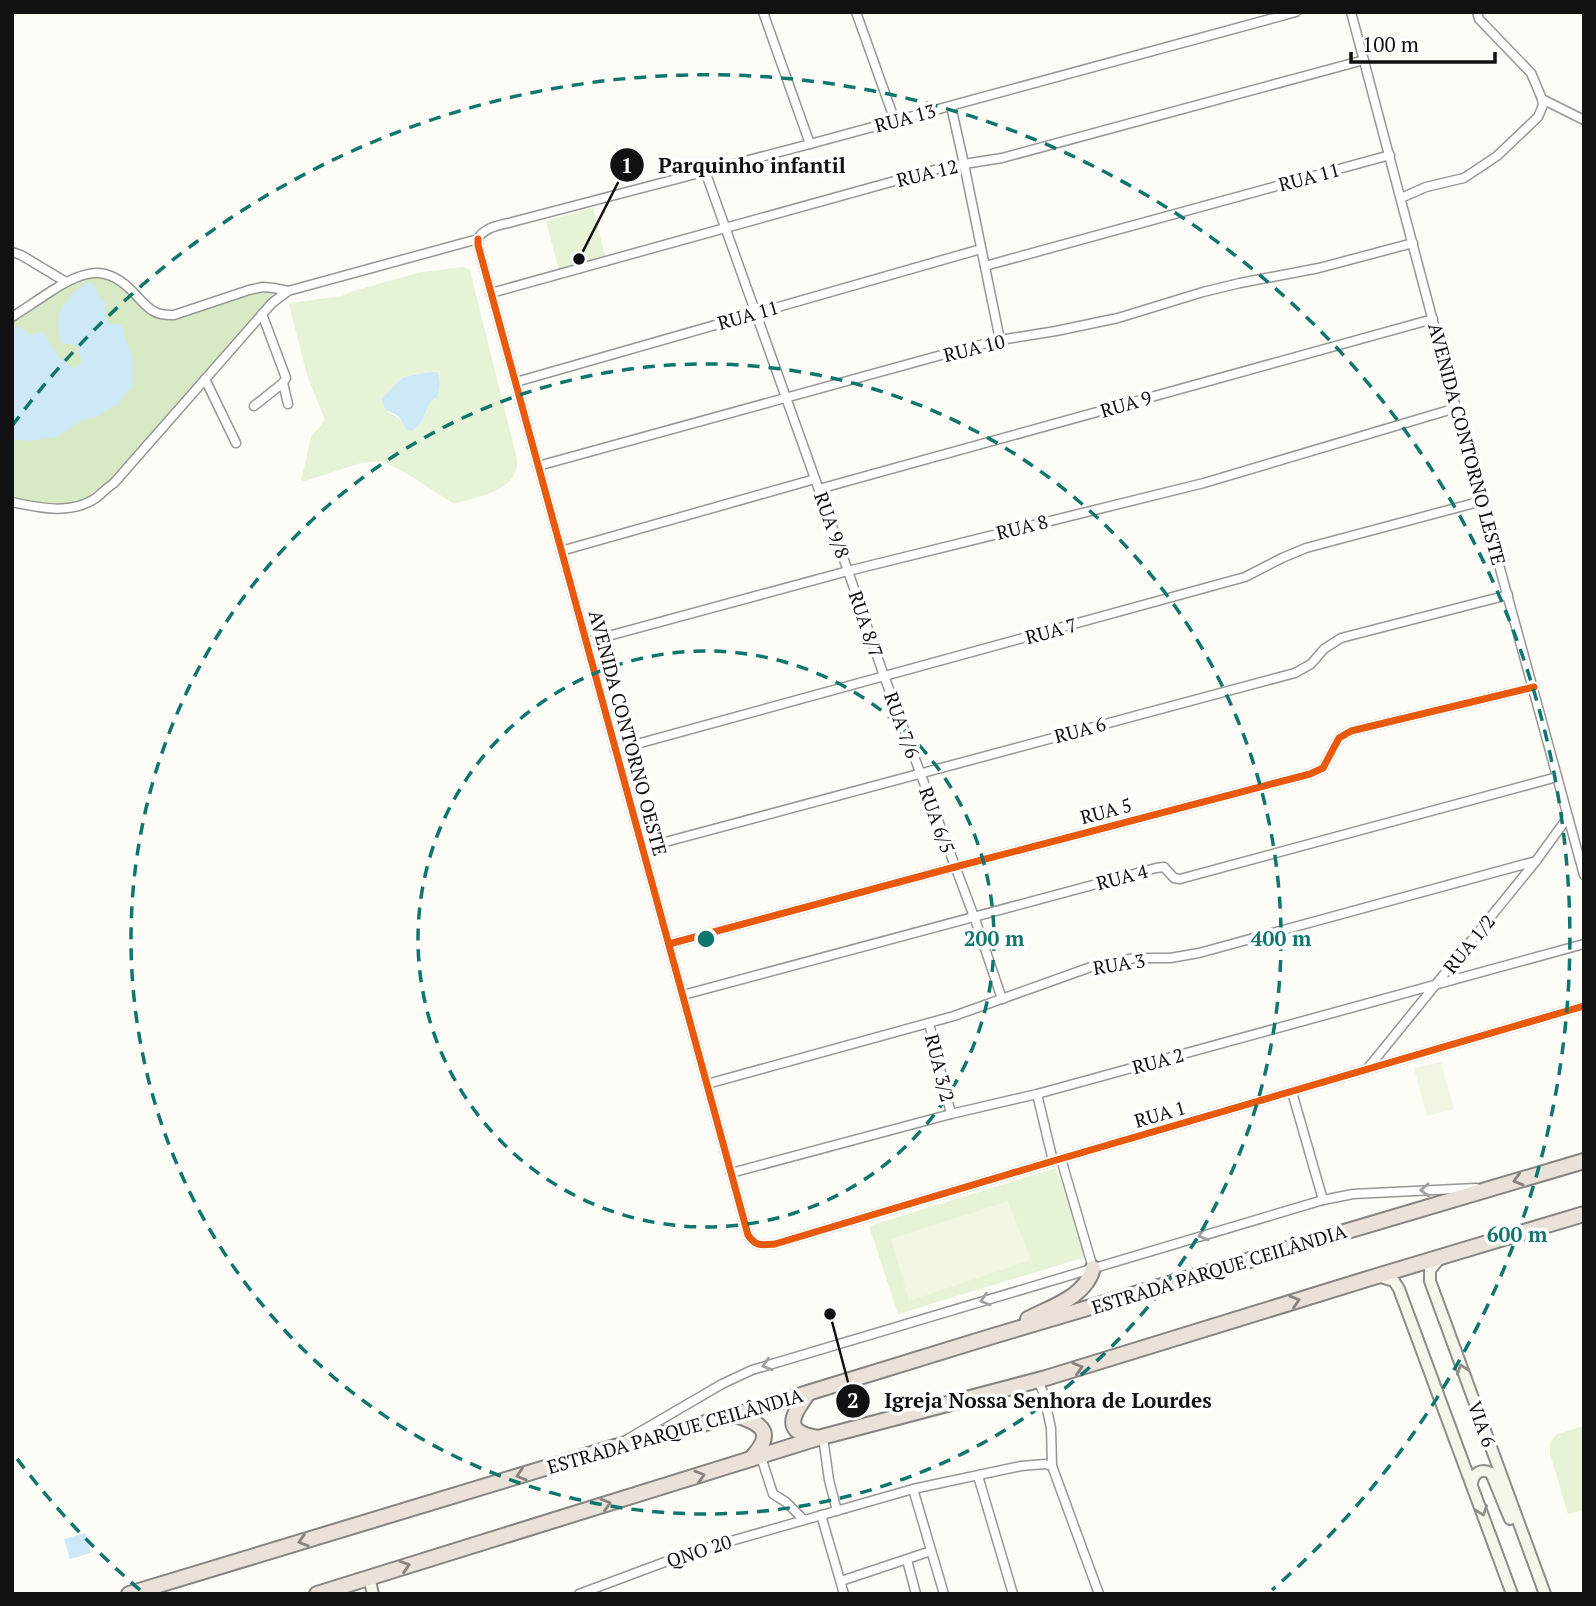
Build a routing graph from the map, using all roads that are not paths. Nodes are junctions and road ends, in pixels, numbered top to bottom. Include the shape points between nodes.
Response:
1 (763, 12) edge
2 (856, 12) edge
3 (1296, 12) edge
4 (1351, 12) edge
5 (1477, 12) edge
6 (1364, 60) junction
7 (1542, 99) junction
8 (951, 106) junction
9 (1584, 120) edge
10 (895, 121) junction
11 (810, 144) junction
12 (1390, 155) junction
13 (964, 164) junction
14 (705, 171) junction
15 (1401, 198) junction
16 (726, 229) junction
17 (478, 239) junction
18 (1413, 243) junction
19 (981, 249) junction
20 (12, 252) edge
21 (985, 266) junction
22 (66, 282) junction
23 (289, 291) junction
24 (492, 293) junction
25 (756, 313) junction
26 (262, 314) junction
27 (12, 317) edge
28 (1433, 319) junction
29 (1000, 340) junction
30 (205, 379) junction
31 (516, 382) junction
32 (283, 383) junction
33 (786, 398) junction
34 (288, 404) dead end
35 (254, 407) dead end
36 (1456, 408) junction
37 (236, 443) dead end
38 (538, 466) junction
39 (815, 479) junction
40 (819, 489) junction
41 (1482, 501) junction
42 (12, 502) edge
43 (561, 551) junction
44 (849, 571) junction
45 (1508, 595) junction
46 (586, 642) junction
47 (884, 676) junction
48 (1534, 687) junction
49 (615, 750) junction
50 (920, 773) junction
51 (1557, 777) junction
52 (1568, 817) junction
53 (643, 848) junction
54 (1535, 861) junction
55 (955, 867) junction
56 (1584, 875) edge
57 (973, 916) junction
58 (669, 944) junction
59 (1584, 944) edge
60 (1437, 984) junction
61 (683, 995) junction
62 (1002, 999) junction
63 (1584, 1006) edge
64 (929, 1023) junction
65 (1368, 1068) junction
66 (707, 1084) junction
67 (1292, 1092) junction
68 (1037, 1094) junction
69 (951, 1114) junction
70 (1057, 1160) junction
71 (1584, 1161) edge
72 (731, 1173) junction
73 (1493, 1188) junction
74 (1323, 1200) junction
75 (1584, 1214) edge
76 (748, 1235) joint
77 (1441, 1257) junction
78 (1093, 1268) junction
79 (1377, 1276) junction
80 (993, 1336) junction
81 (1038, 1380) junction
82 (808, 1394) junction
83 (736, 1415) junction
84 (820, 1438) junction
85 (611, 1448) junction
86 (755, 1459) junction
87 (1052, 1466) junction
88 (978, 1476) junction
89 (1472, 1484) junction
90 (913, 1489) junction
91 (837, 1511) junction
92 (821, 1515) junction
93 (804, 1520) junction
94 (931, 1551) junction
95 (907, 1560) junction
96 (1536, 1571) junction
97 (369, 1577) junction
98 (841, 1581) junction
99 (130, 1594) edge
100 (318, 1594) edge
101 (373, 1594) edge
102 (579, 1594) edge
103 (844, 1594) edge
104 (916, 1594) edge
105 (944, 1594) edge
106 (1013, 1594) edge
107 (1099, 1594) edge
108 (1512, 1594) edge
109 (1545, 1594) edge

1 - 11 street
2 - 10 street
3 - 8 street, RUA 13
4 - 6 street, AVENIDA CONTORNO LESTE
5 - 7 street via 1531,73
6 - 12 street, AVENIDA CONTORNO LESTE
6 - 13 street, RUA 12 via 1002,158
7 - 9 street
7 - 15 street via 1538,117 1497,156 1464,178
8 - 10 street, RUA 13
8 - 13 street
10 - 11 street, RUA 13
11 - 14 street, RUA 13
12 - 15 street, AVENIDA CONTORNO LESTE
12 - 21 street, RUA 11
13 - 16 street, RUA 12
13 - 19 street
14 - 16 street, RUA 9/8
14 - 17 street, RUA 13 via 485,230
15 - 18 street, AVENIDA CONTORNO LESTE
16 - 24 street, RUA 12
16 - 25 street, RUA 9/8
17 - 23 street, RUA 13
17 - 24 street, AVENIDA CONTORNO OESTE
18 - 28 street, AVENIDA CONTORNO LESTE
18 - 29 street, RUA 10 via 1215,289 1118,318
19 - 21 street
19 - 25 street, RUA 11
20 - 22 street
21 - 29 street
22 - 23 street via 86,273 113,276 148,308 166,315 263,287
22 - 27 street
23 - 26 street
24 - 31 street, AVENIDA CONTORNO OESTE
25 - 31 street, RUA 11
25 - 33 street, RUA 9/8
26 - 30 street
26 - 32 street via 286,378
28 - 36 street, AVENIDA CONTORNO LESTE
28 - 40 street, RUA 9
29 - 33 street, RUA 10
30 - 37 street
30 - 42 street via 96,498 61,509
31 - 38 street, AVENIDA CONTORNO OESTE
32 - 34 street
32 - 35 street
33 - 38 street, RUA 10
33 - 39 street, RUA 9/8
36 - 41 street, AVENIDA CONTORNO LESTE
36 - 44 street, RUA 8 via 1204,483
38 - 43 street, AVENIDA CONTORNO OESTE
39 - 40 street, RUA 9/8
39 - 43 street
40 - 44 street, RUA 9/8
41 - 45 street, AVENIDA CONTORNO LESTE
41 - 47 street, RUA 7 via 1306,548 1245,578
43 - 46 street, AVENIDA CONTORNO OESTE
44 - 46 street, RUA 8
44 - 47 street, RUA 8/7
45 - 48 street, AVENIDA CONTORNO LESTE
45 - 50 street, RUA 6 via 1340,638 1295,673
46 - 49 street, AVENIDA CONTORNO OESTE
47 - 49 street, RUA 7
47 - 50 street, RUA 7/6
48 - 51 street, AVENIDA CONTORNO LESTE
48 - 55 street, RUA 5 via 1351,731 1339,738 1323,768 1310,774
49 - 53 street, AVENIDA CONTORNO OESTE
50 - 53 street, RUA 6
50 - 55 street, RUA 6/5
51 - 52 street, AVENIDA CONTORNO LESTE
51 - 57 street, RUA 4 via 1180,879 1164,867 1156,868
52 - 54 street, RUA 1/2
52 - 56 street, AVENIDA CONTORNO LESTE
53 - 58 street, AVENIDA CONTORNO OESTE
54 - 60 street, RUA 1/2
54 - 62 street, RUA 3 via 1199,953 1102,962
55 - 57 street, RUA 6/5
55 - 58 street, RUA 5
57 - 61 street, RUA 4
57 - 62 street, RUA 6/5
58 - 61 street, AVENIDA CONTORNO OESTE
59 - 60 street, RUA 2
60 - 65 street, RUA 1/2
60 - 68 street, RUA 2
61 - 66 street, AVENIDA CONTORNO OESTE
62 - 64 street, RUA 3
63 - 65 street, RUA 1
64 - 66 street, RUA 3
64 - 69 street, RUA 3/2
65 - 67 street, RUA 1
66 - 72 street, AVENIDA CONTORNO OESTE
67 - 70 street, RUA 1
67 - 74 street
68 - 69 street, RUA 2
68 - 70 street
69 - 72 street, RUA 2
70 - 76 street, RUA 1 via 775,1244 760,1245
70 - 78 street
71 -> 73 highway, ESTRADA PARQUE CEILÂNDIA
72 - 76 street, AVENIDA CONTORNO OESTE
73 -> 74 street via 1353,1194
73 - 80 highway, ESTRADA PARQUE CEILÂNDIA
74 -> 78 street
75 - 77 highway
77 - 79 highway
96 -> 77 main road, VIA 6 via 1430,1281 1430,1270
78 - 80 highway via 1080,1291
78 -> 85 street via 752,1370
81 -> 79 highway
79 - 89 main road, VIA 6 via 1394,1281 1399,1289
80 - 82 highway, ESTRADA PARQUE CEILÂNDIA
81 - 84 highway
81 - 87 street via 1051,1429
82 - 83 highway, ESTRADA PARQUE CEILÂNDIA
82 - 84 highway via 793,1422 802,1434
83 - 85 highway, ESTRADA PARQUE CEILÂNDIA
83 - 86 highway via 761,1426 762,1447
84 - 86 highway
84 - 91 street
85 -> 99 highway, ESTRADA PARQUE CEILÂNDIA
86 - 93 street via 773,1494
97 -> 86 highway
87 - 88 street, QNO 20 via 1021,1466
87 - 107 street
88 - 90 street, QNO 20
88 - 106 street
89 - 96 main road via 1478,1472 1494,1476 1519,1543
89 -> 108 main road, VIA 6
90 - 91 street, QNO 20
90 - 94 street
91 - 92 street, QNO 20
92 - 93 street, QNO 20
92 - 98 street
93 - 102 street, QNO 20 via 689,1553
94 - 95 street
94 - 105 street
95 - 98 street
95 - 104 street
96 - 109 main road, VIA 6
97 - 100 highway
97 - 101 main road
98 - 103 street

